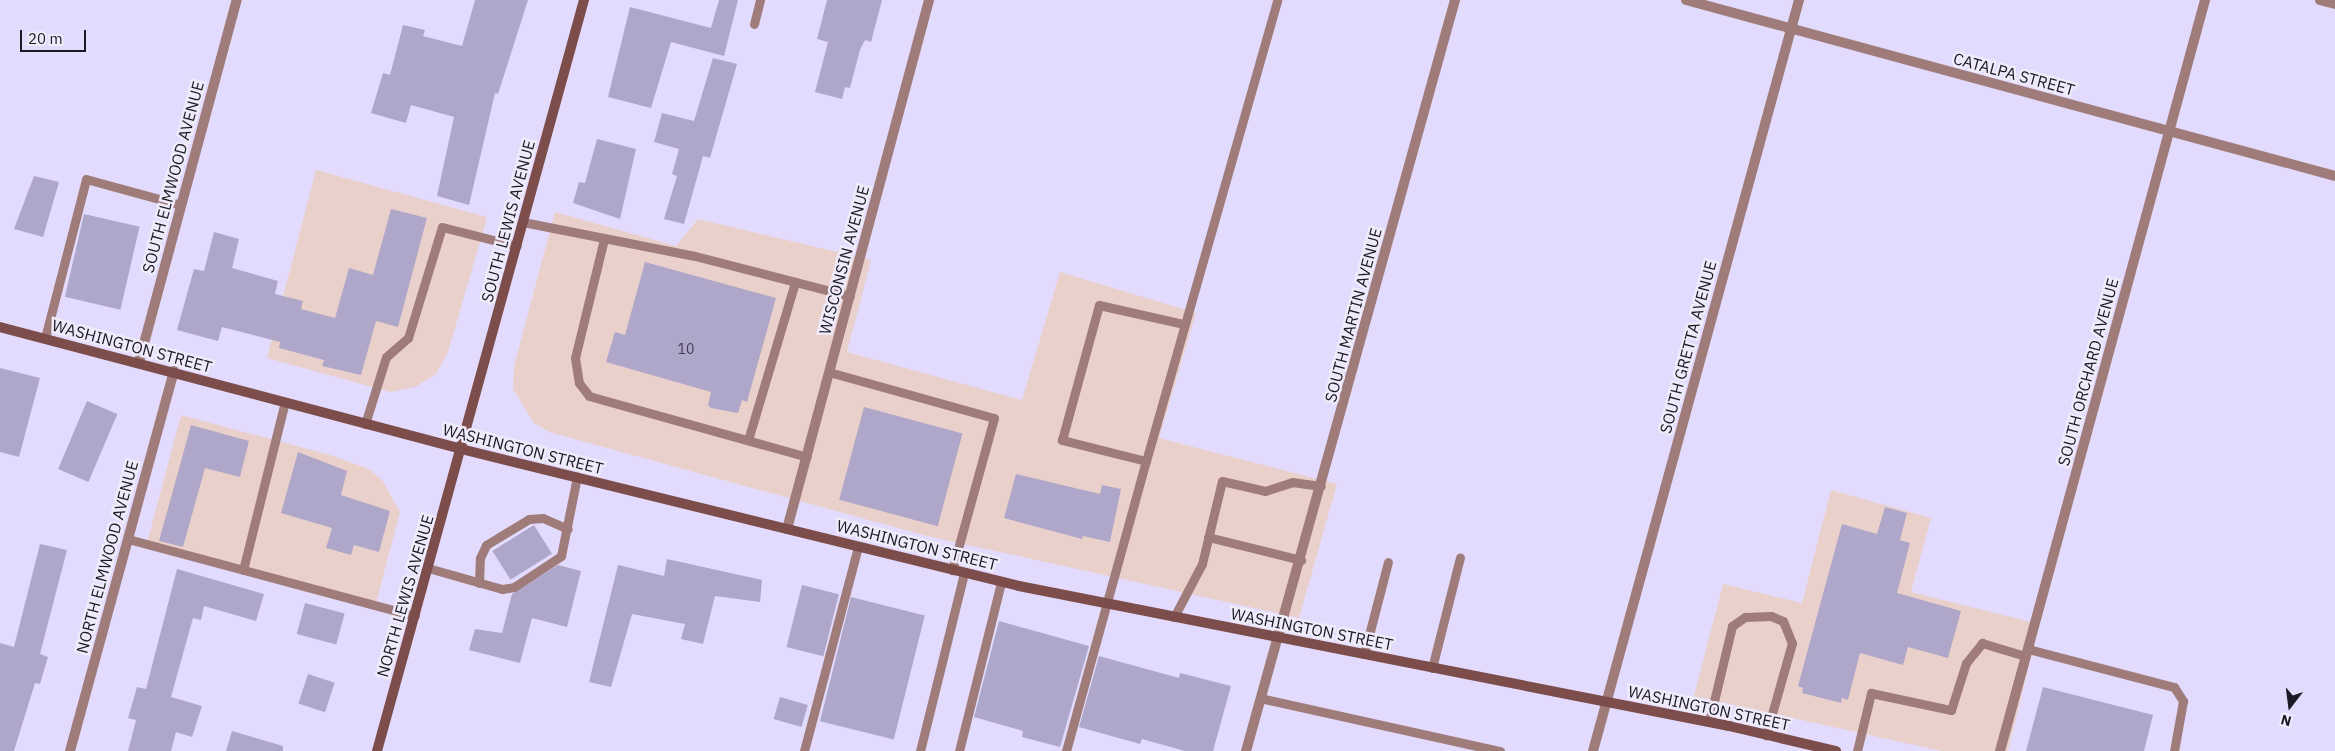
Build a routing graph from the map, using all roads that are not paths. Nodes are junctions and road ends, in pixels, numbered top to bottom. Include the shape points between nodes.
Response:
1 (237, 0) edge
2 (584, 0) edge
3 (760, 0) edge
4 (929, 0) edge
5 (1277, 0) edge
6 (1455, 0) edge
7 (1686, 0) edge
8 (1799, 0) edge
9 (2205, 0) edge
10 (2319, 0) edge
11 (2335, 4) edge
12 (754, 24) dead end
13 (1791, 29) junction
14 (2169, 131) junction
15 (2335, 176) edge
16 (181, 205) junction
17 (524, 222) junction
18 (604, 239) junction
19 (517, 246) junction
20 (795, 282) junction
21 (850, 296) junction
22 (1183, 324) junction
23 (0, 327) edge
24 (45, 338) junction
25 (138, 362) junction
26 (174, 371) junction
27 (829, 372) junction
28 (286, 402) junction
29 (365, 424) junction
30 (748, 440) junction
31 (461, 449) junction
32 (807, 456) junction
33 (1146, 461) junction
34 (577, 477) junction
35 (1322, 486) junction
36 (568, 529) junction
37 (787, 529) junction
38 (1208, 537) junction
39 (128, 539) junction
40 (858, 546) junction
41 (1460, 557) dead end
42 (1301, 560) junction
43 (1388, 562) dead end
44 (428, 568) junction
45 (243, 570) junction
46 (952, 570) junction
47 (964, 573) junction
48 (479, 582) junction
49 (1001, 582) junction
50 (1109, 604) junction
51 (415, 616) junction
52 (1174, 617) junction
53 (1280, 638) junction
54 (2027, 653) junction
55 (1364, 654) junction
56 (1432, 668) junction
57 (1260, 698) junction
58 (1607, 702) junction
59 (1709, 722) junction
60 (1766, 735) junction
61 (70, 751) edge
62 (377, 751) edge
63 (804, 751) edge
64 (920, 751) edge
65 (959, 751) edge
66 (1066, 751) edge
67 (1246, 751) edge
68 (1500, 751) edge
69 (1593, 751) edge
70 (1836, 751) edge
71 (1857, 751) edge
72 (2000, 751) edge
73 (2174, 751) edge

1 - 16 street, SOUTH ELMWOOD AVENUE
2 - 17 main road, SOUTH LEWIS AVENUE
3 - 12 lane
4 - 21 street, WISCONSIN AVENUE
5 - 22 lane
6 - 35 street, SOUTH MARTIN AVENUE
7 - 13 street, CATALPA STREET
8 - 13 street, SOUTH GRETTA AVENUE
9 - 14 street, SOUTH ORCHARD AVENUE
10 - 11 lane
13 - 14 street, CATALPA STREET
13 - 58 street, SOUTH GRETTA AVENUE
14 - 15 street, CATALPA STREET
14 - 54 street, SOUTH ORCHARD AVENUE
16 - 24 lane via 86,179
16 - 25 street, SOUTH ELMWOOD AVENUE
17 - 18 lane
17 - 19 main road, SOUTH LEWIS AVENUE
18 - 20 lane via 695,256
18 - 30 lane via 575,358 579,382 589,396 601,402
19 - 29 lane via 442,227 408,338 386,357
19 - 31 main road, SOUTH LEWIS AVENUE
20 - 21 lane
20 - 30 lane
21 - 27 street, WISCONSIN AVENUE
22 - 33 lane
22 - 33 lane via 1099,305 1062,440
23 - 24 main road, WASHINGTON STREET
24 - 25 main road, WASHINGTON STREET
25 - 26 main road, WASHINGTON STREET
26 - 28 main road, WASHINGTON STREET
26 - 39 street, NORTH ELMWOOD AVENUE
27 - 32 street, WISCONSIN AVENUE
27 - 46 lane via 994,418
28 - 29 main road, WASHINGTON STREET
28 - 45 lane
29 - 31 main road, WASHINGTON STREET
30 - 32 lane
31 - 34 main road, WASHINGTON STREET
31 - 44 main road, NORTH LEWIS AVENUE
32 - 37 street, WISCONSIN AVENUE
33 - 50 lane
34 - 36 lane
34 - 37 main road, WASHINGTON STREET
35 - 38 lane via 1292,482 1265,491 1222,481
35 - 42 street, SOUTH MARTIN AVENUE
36 - 48 lane via 561,556 514,587
36 - 48 lane via 543,518 528,518 486,545 480,558
37 - 40 main road, WASHINGTON STREET
38 - 42 lane
38 - 52 lane via 1202,564
39 - 45 lane
39 - 61 street, NORTH ELMWOOD AVENUE
40 - 46 main road, WASHINGTON STREET
40 - 63 lane
41 - 56 lane
42 - 53 street, SOUTH MARTIN AVENUE
43 - 55 lane
44 - 48 lane
44 - 51 main road, NORTH LEWIS AVENUE
45 - 51 lane
46 - 47 main road, WASHINGTON STREET
47 - 49 main road, WASHINGTON STREET
47 - 64 lane
49 - 50 main road, WASHINGTON STREET
49 - 65 lane
50 - 52 main road, WASHINGTON STREET
50 - 66 lane
51 - 62 main road, NORTH LEWIS AVENUE
52 - 53 main road, WASHINGTON STREET
53 - 55 main road, WASHINGTON STREET
53 - 57 street, SOUTH MARTIN AVENUE
54 - 71 lane via 1982,643 1966,664 1951,710 1871,693
54 - 72 street, SOUTH ORCHARD AVENUE
54 - 73 lane via 2174,687 2183,701
55 - 56 main road, WASHINGTON STREET
56 - 58 main road, WASHINGTON STREET
57 - 67 street, SOUTH MARTIN AVENUE
57 - 68 lane
58 - 59 main road, WASHINGTON STREET
58 - 69 street, SOUTH GRETTA AVENUE
59 - 60 main road, WASHINGTON STREET
59 - 60 lane via 1732,626 1745,617 1770,616 1783,621 1792,643
60 - 70 main road, WASHINGTON STREET

